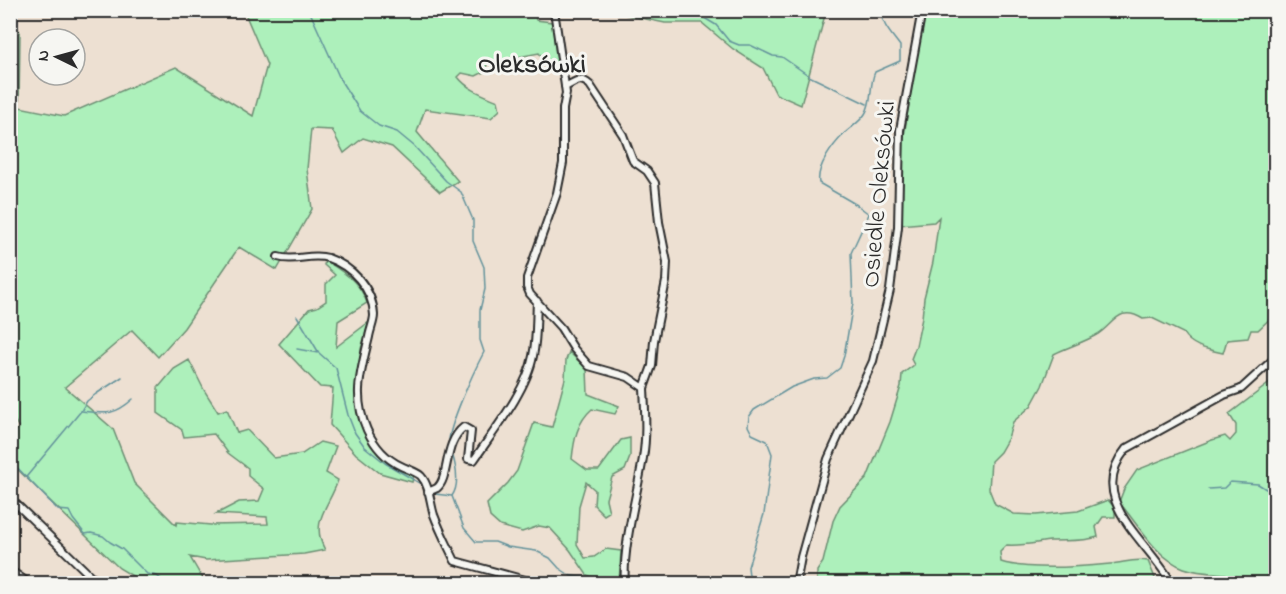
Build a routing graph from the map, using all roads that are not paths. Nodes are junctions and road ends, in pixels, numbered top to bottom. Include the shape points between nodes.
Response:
1 (554, 10) edge
2 (922, 10) edge
3 (565, 87) junction
4 (278, 257) dead end
5 (537, 301) junction
6 (1275, 357) edge
7 (645, 388) junction
8 (428, 492) junction
9 (10, 498) edge
10 (10, 570) edge
11 (30, 584) edge
12 (99, 584) edge
13 (540, 584) edge
14 (625, 584) edge
15 (796, 584) edge
16 (1172, 584) edge

1 - 3 street
2 - 15 street, Osiedle Oleksówki via 900,130 898,227 890,290 873,361 828,459
3 - 5 street via 561,180 527,278 527,287
3 - 7 street via 580,80 590,85 623,135 633,161 655,183 667,262 652,366
4 - 8 street via 325,257 355,274 369,294 374,315 359,380 359,409 379,449 397,464 420,475
5 - 7 street via 589,366 628,376
5 - 8 street via 534,351 527,377 474,460 468,459 471,431 464,427 460,430 450,449 442,482
6 - 16 street via 1241,389 1126,448 1115,462 1111,484 1114,501
7 - 14 street via 644,455 626,554
8 - 13 street via 455,561
9 - 12 street
10 - 11 street

